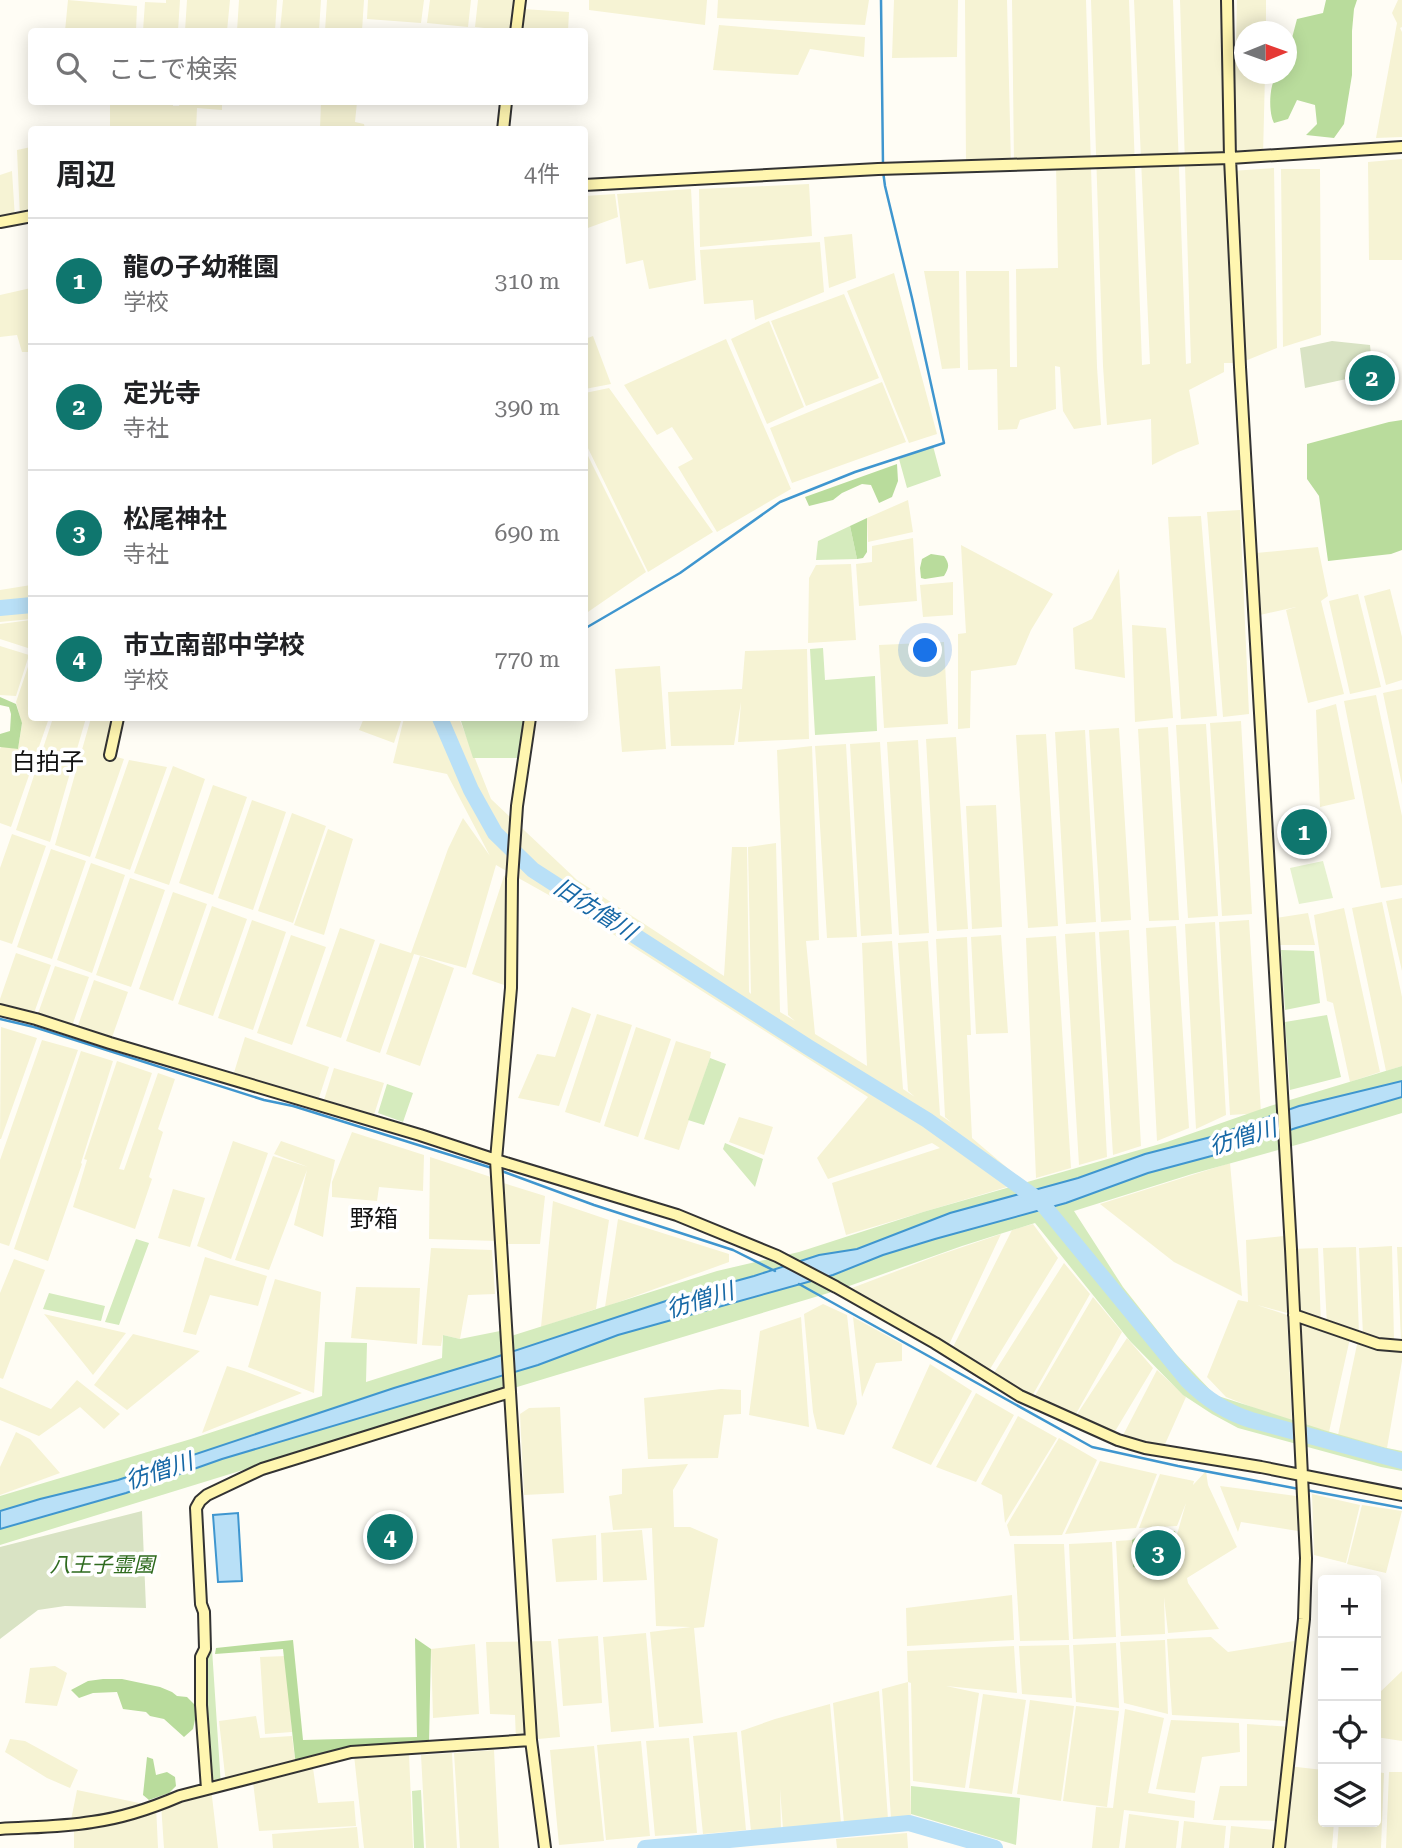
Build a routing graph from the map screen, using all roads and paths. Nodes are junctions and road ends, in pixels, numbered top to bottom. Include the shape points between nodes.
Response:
1 (520, 0) edge
2 (1227, 0) edge
3 (516, 28) edge
4 (506, 105) edge
5 (503, 126) edge
6 (1402, 147) edge
7 (1230, 158) junction
8 (588, 185) edge
9 (28, 217) edge
10 (0, 222) edge
11 (117, 721) edge
12 (530, 721) edge
13 (110, 755) dead end
14 (0, 1010) edge
15 (496, 1160) junction
16 (1294, 1315) junction
17 (1402, 1346) edge
18 (509, 1390) junction
19 (1301, 1474) junction
20 (1402, 1495) edge
21 (531, 1740) junction
22 (207, 1789) junction
23 (0, 1829) edge
24 (545, 1848) edge
25 (1279, 1848) edge

1 - 3 street
2 - 7 street
4 - 5 street
6 - 7 street
7 - 8 street
7 - 16 street
9 - 10 street
11 - 13 street
12 - 15 street via 517,806 511,988
14 - 15 street
15 - 18 street
15 - 19 street via 677,1215 777,1256 1020,1396 1118,1440
16 - 17 street via 1378,1344
16 - 19 street
18 - 21 street
18 - 22 street via 262,1469 200,1501 196,1530 204,1612 201,1705
19 - 20 street
19 - 25 street via 1306,1593
21 - 22 street via 351,1752
21 - 24 street
22 - 23 street via 101,1821

